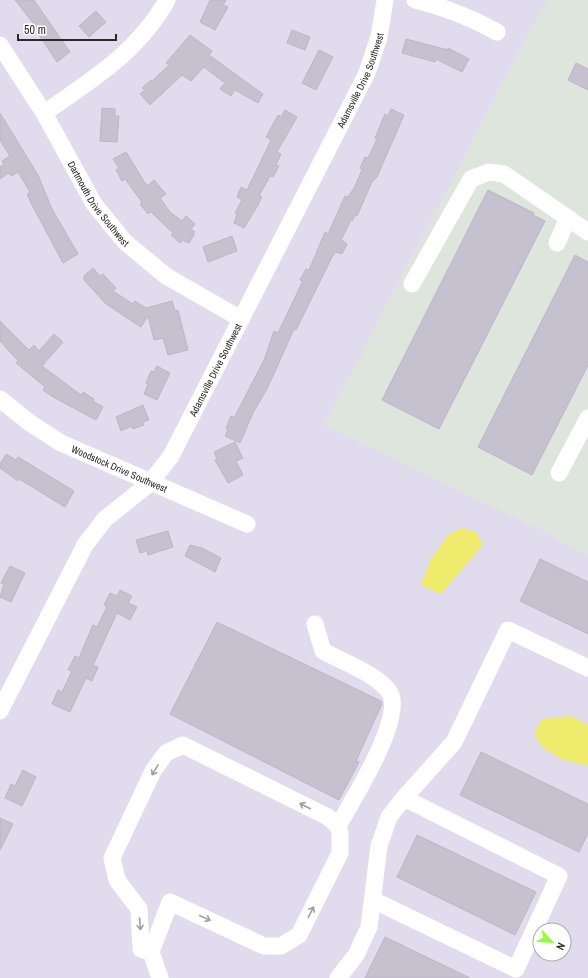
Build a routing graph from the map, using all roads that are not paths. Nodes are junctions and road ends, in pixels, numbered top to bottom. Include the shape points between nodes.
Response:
1 (167, 0) edge
2 (385, 0) edge
3 (415, 0) edge
4 (497, 32) dead end
5 (0, 45) edge
6 (44, 113) junction
7 (568, 218) junction
8 (588, 232) edge
9 (557, 243) dead end
10 (412, 284) dead end
11 (241, 319) junction
12 (0, 399) edge
13 (588, 418) edge
14 (559, 473) dead end
15 (150, 483) junction
16 (247, 524) dead end
17 (315, 624) dead end
18 (588, 668) edge
19 (0, 711) edge
20 (404, 798) junction
21 (338, 826) junction
22 (373, 900) junction
23 (150, 952) junction
24 (160, 978) edge
25 (338, 978) edge

1 - 6 street via 143,36 109,68
2 - 11 street, Adamsville Drive Southwest via 379,37 367,73
3 - 4 street via 443,7
5 - 6 street, Dartmouth Drive Southwest
6 - 11 street, Dartmouth Drive Southwest via 94,204 125,242 166,276
7 - 8 street
7 - 9 street
7 - 10 street via 504,174 489,172 471,179
11 - 15 street, Adamsville Drive Southwest via 171,456
12 - 15 street, Woodstock Drive Southwest via 30,424 60,443
13 - 14 street
15 - 16 street, Woodstock Drive Southwest
15 - 19 street, Adamsville Drive Southwest via 105,518 85,545
17 - 21 street via 323,651 378,681 391,695 392,717 386,736
18 - 20 street via 508,630 454,742
20 - 22 street via 389,817 379,846
20 - 22 street via 559,876 516,969
23 -> 21 street via 170,902 264,946 281,946 299,934 340,853
21 -> 23 street via 328,817 183,744 166,752 153,772 112,858 117,880 132,888 139,909 141,949
22 - 25 street via 369,927 356,955
23 - 24 street

